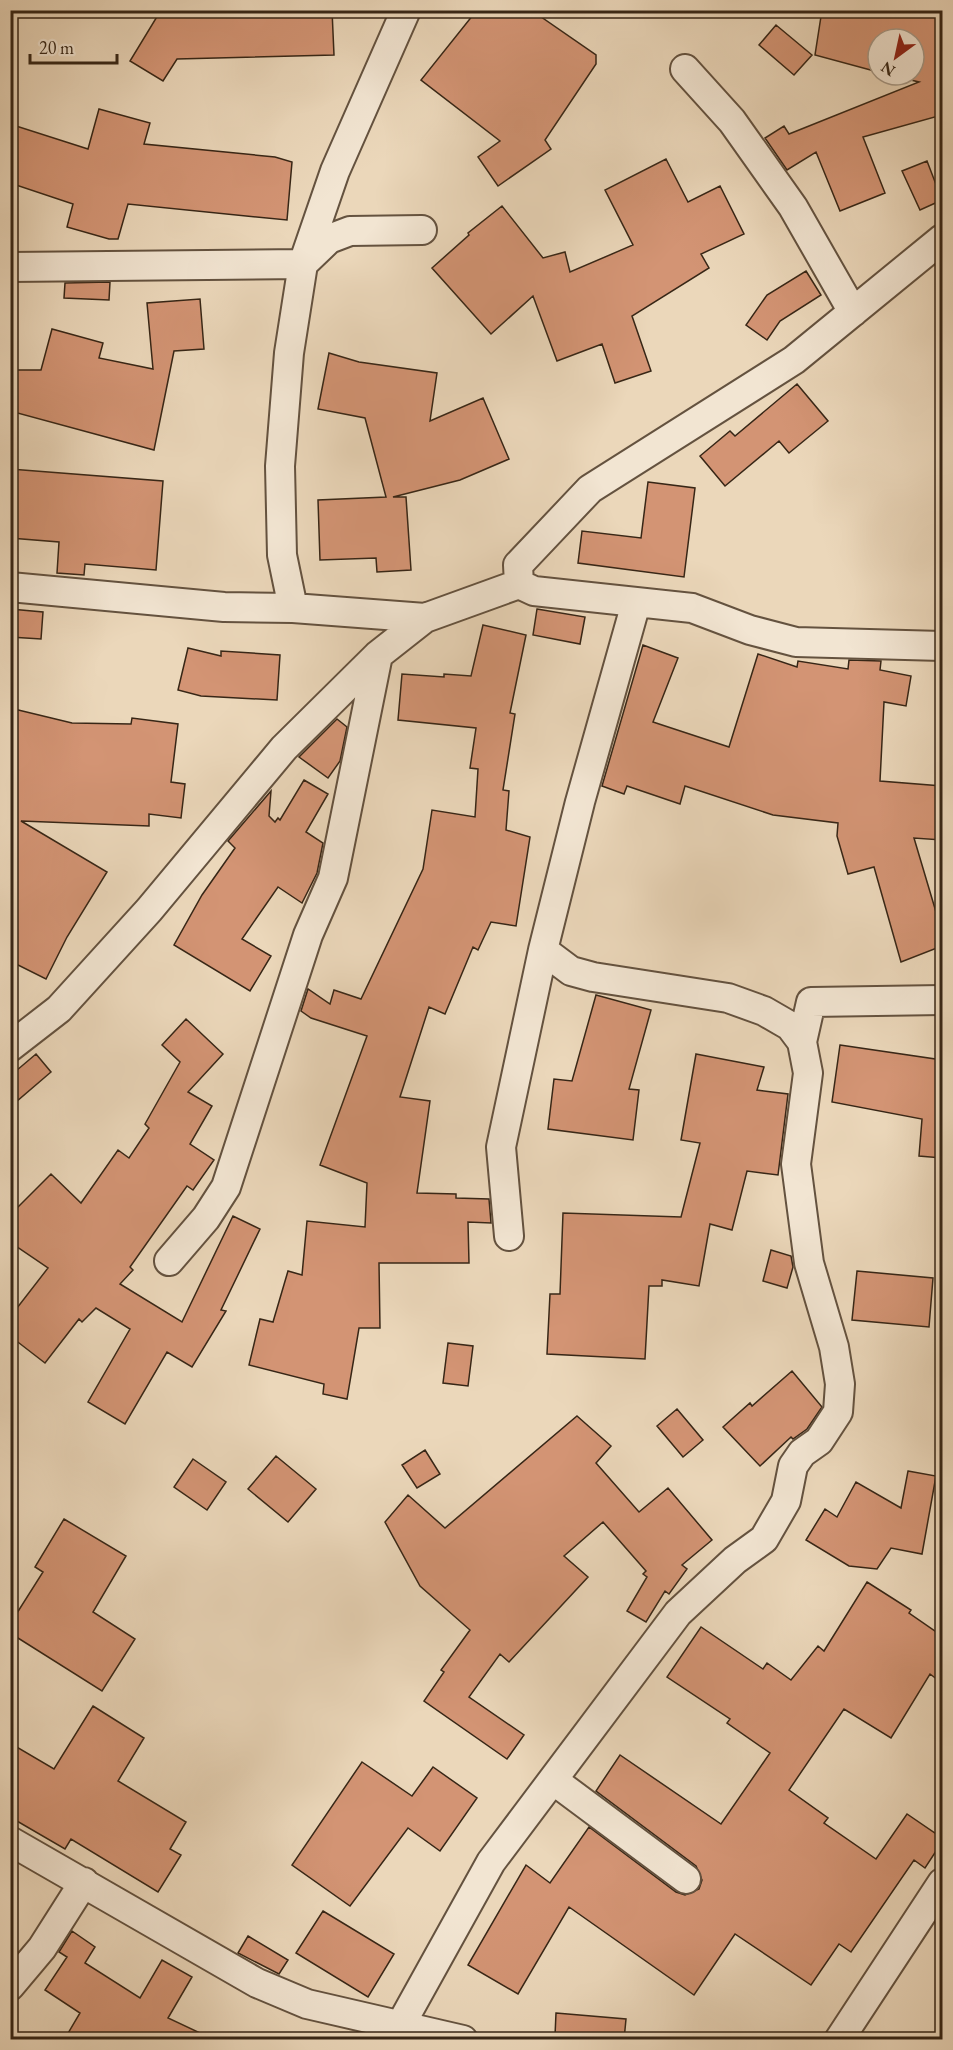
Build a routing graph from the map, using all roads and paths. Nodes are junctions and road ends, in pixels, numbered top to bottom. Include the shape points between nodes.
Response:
1 (406, 10) edge
2 (685, 69) dead end
3 (422, 230) dead end
4 (942, 239) edge
5 (303, 264) junction
6 (10, 267) edge
7 (853, 312) junction
8 (519, 584) junction
9 (10, 588) edge
10 (636, 603) junction
11 (293, 608) junction
12 (425, 618) junction
13 (942, 646) edge
14 (378, 655) junction
15 (543, 950) junction
16 (942, 1000) edge
17 (802, 1042) junction
18 (10, 1047) edge
19 (509, 1236) dead end
20 (170, 1261) dead end
21 (553, 1780) junction
22 (10, 1841) edge
23 (686, 1879) dead end
24 (84, 1882) junction
25 (942, 1883) edge
26 (10, 1986) edge
27 (400, 2026) junction
28 (463, 2040) edge
29 (839, 2040) edge

1 - 5 street via 335,171
2 - 7 street via 732,121 793,207
3 - 5 street via 350,231 329,239
4 - 7 street
5 - 6 street
5 - 11 street via 289,353 280,466 282,555
7 - 8 street via 794,360 590,489 518,565
8 - 10 street via 534,591
8 - 12 street
9 - 11 street via 224,607
10 - 13 street via 692,608 796,642
10 - 15 street
11 - 12 street
12 - 14 street
14 - 18 street via 284,748 149,910 59,1009
14 - 20 street via 333,878 308,935 226,1187
15 - 17 street via 571,971 593,977 728,998 790,1026
15 - 19 street via 501,1147
16 - 17 street via 811,1002
17 - 21 street via 808,1073 796,1164 809,1263 834,1347 840,1384 838,1412 819,1442 802,1453 793,1466 786,1501 764,1539 678,1613
21 - 23 street
21 - 27 street via 491,1862
22 - 24 street
24 - 26 street via 42,1948
24 - 27 street via 256,1983 307,2004
25 - 29 street
27 - 28 street

